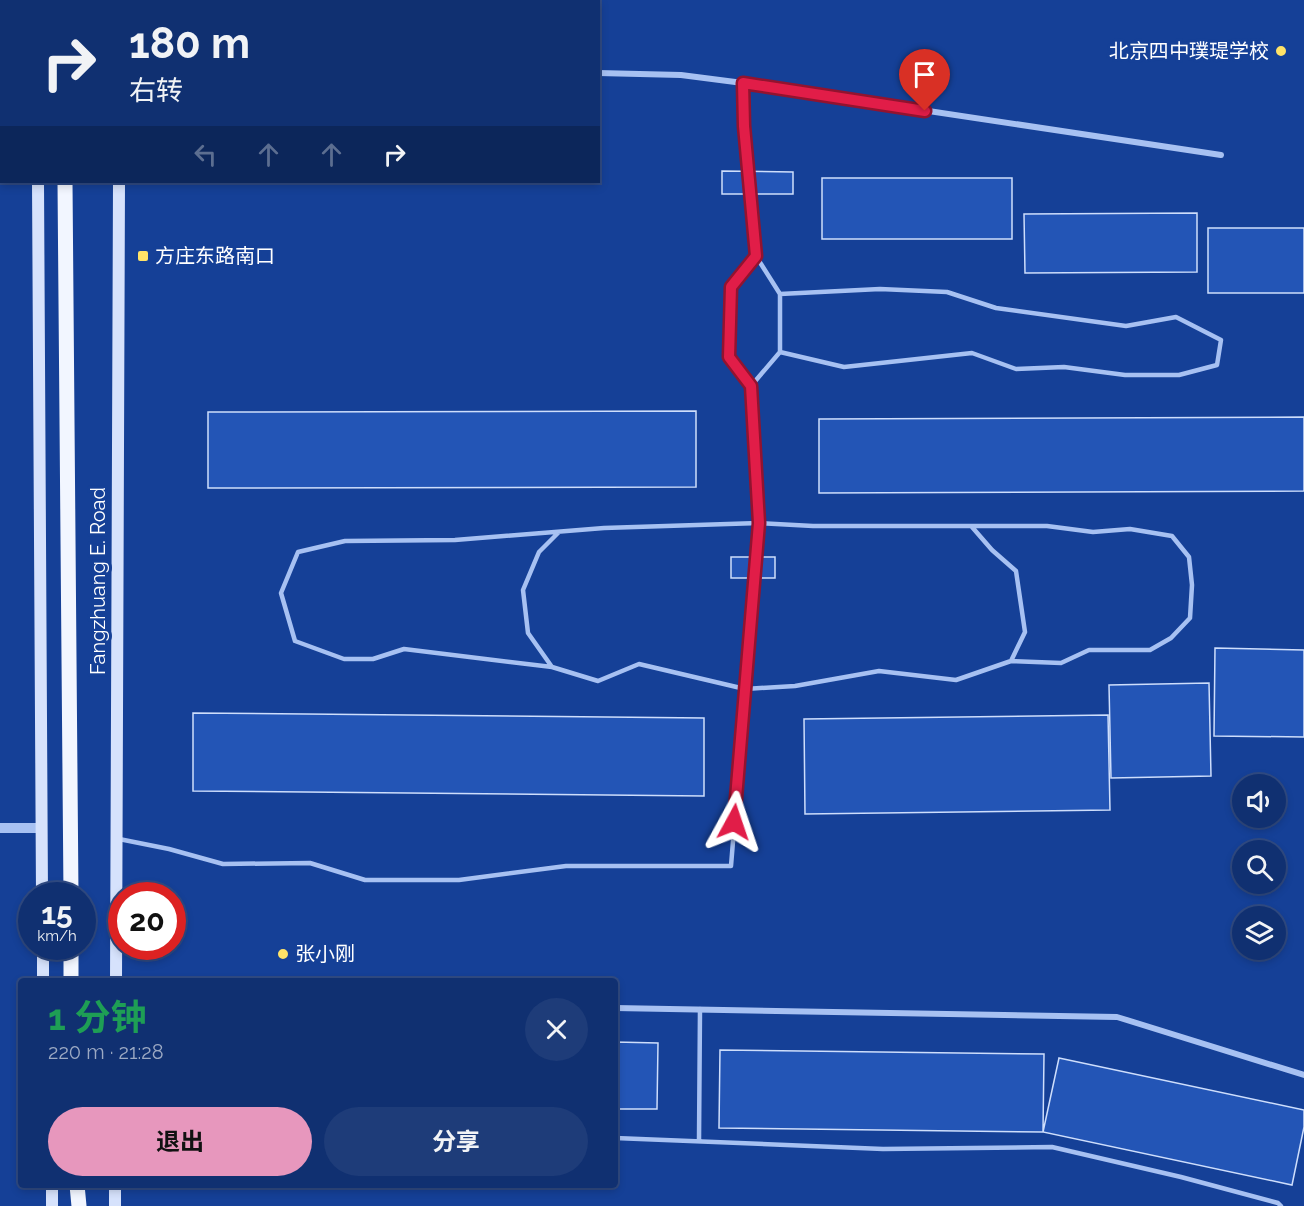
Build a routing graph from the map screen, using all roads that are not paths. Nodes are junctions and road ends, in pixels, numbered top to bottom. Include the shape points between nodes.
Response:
1 (600, 73) edge
2 (743, 83) junction
3 (1221, 155) dead end
4 (38, 183) edge
5 (64, 183) edge
6 (119, 183) edge
7 (756, 256) junction
8 (780, 294) junction
9 (780, 352) junction
10 (751, 386) junction
11 (759, 523) junction
12 (971, 526) junction
13 (559, 532) junction
14 (1011, 661) junction
15 (552, 667) junction
16 (746, 689) junction
17 (0, 828) edge
18 (42, 828) junction
19 (116, 839) junction
20 (42, 882) edge
21 (71, 882) edge
22 (43, 960) edge
23 (71, 960) edge
24 (43, 978) edge
25 (71, 978) edge
26 (116, 978) edge
27 (618, 1008) edge
28 (700, 1010) junction
29 (1304, 1075) edge
30 (618, 1138) edge
31 (699, 1142) junction
32 (52, 1188) edge
33 (77, 1188) edge
34 (115, 1188) edge
35 (52, 1206) edge
36 (79, 1206) edge
37 (115, 1206) edge
38 (1281, 1206) edge

1 - 2 street via 681,75
2 - 3 street
2 - 7 lane
4 - 18 main road
5 - 21 main road
6 - 19 main road, Fangzhuang E. Road
7 - 8 lane
7 - 10 lane via 731,287 729,357
8 - 9 lane
8 - 9 lane via 880,289 948,292 996,308 1126,326 1176,317 1221,340 1217,365 1179,375 1125,375 1064,367 1016,369 972,353 844,367
9 - 10 lane
10 - 11 lane
11 - 12 lane
11 - 13 lane
11 - 16 lane
12 - 14 lane via 1017,571 1025,632
12 - 14 lane via 1047,526 1093,532 1130,529 1172,537 1189,557 1191,618 1171,638 1149,650 1089,650 1061,663
13 - 15 lane via 539,552 523,590 528,633
13 - 15 lane via 326,545 298,552 281,593 295,641 344,659 373,659 404,649
14 - 16 lane via 956,680 879,671 795,686
15 - 16 lane via 598,681 639,664
16 - 19 lane via 731,866 566,866 459,880 365,880 310,863 224,864
17 - 18 street
18 - 20 main road
19 - 26 main road, Fangzhuang E. Road
22 - 24 main road
23 - 25 main road
27 - 28 street
28 - 29 street via 1117,1017
28 - 31 lane
30 - 31 lane
31 - 38 lane via 883,1149 1052,1147 1181,1177
32 - 35 main road
33 - 36 main road
34 - 37 main road

